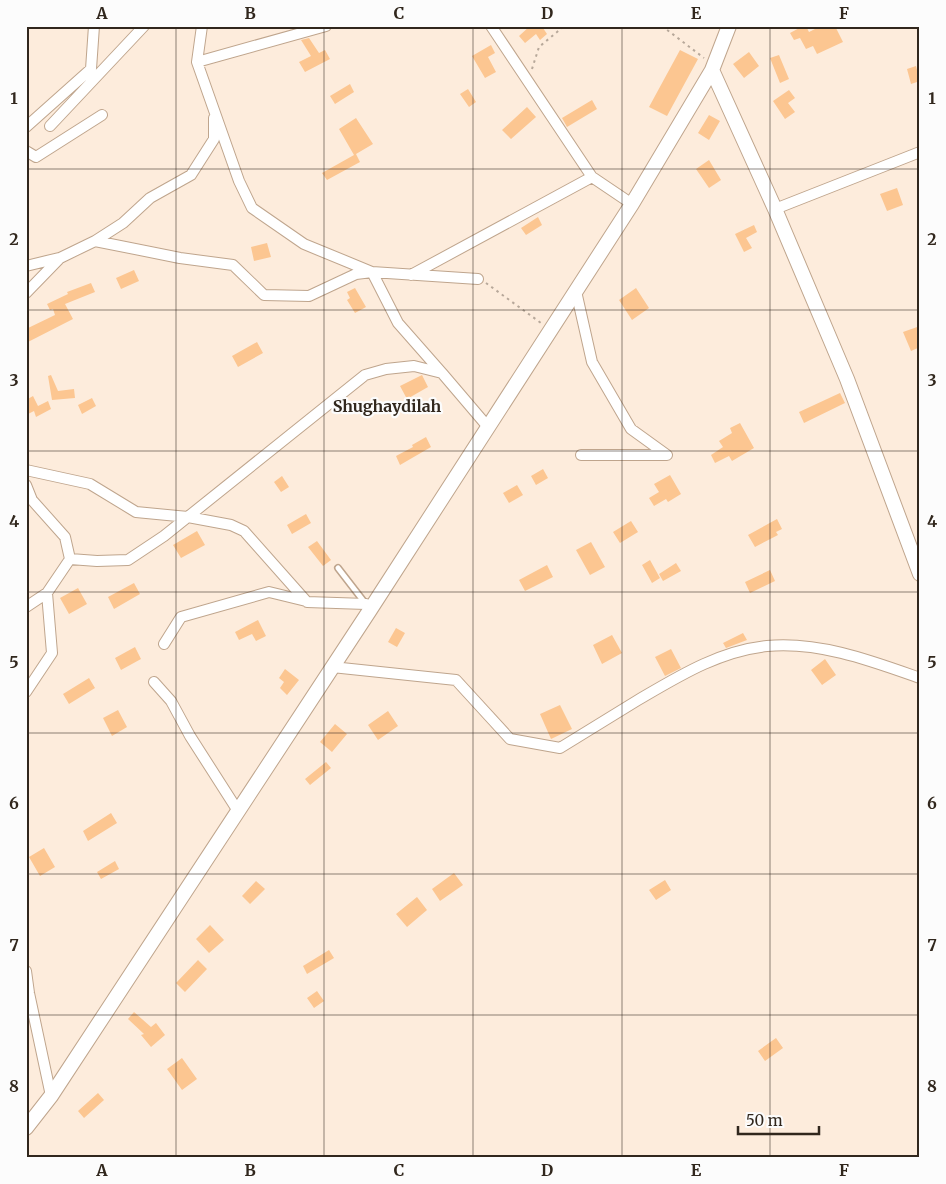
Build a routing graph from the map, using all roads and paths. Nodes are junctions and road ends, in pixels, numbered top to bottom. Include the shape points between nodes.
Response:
1 (94, 26) edge
2 (144, 26) edge
3 (202, 26) edge
4 (326, 26) edge
5 (491, 26) edge
6 (578, 26) edge
7 (662, 26) edge
8 (729, 26) edge
9 (197, 62) junction
10 (713, 68) junction
11 (528, 80) junction
12 (214, 109) junction
13 (102, 115) dead end
14 (50, 126) dead end
15 (26, 127) edge
16 (26, 151) edge
17 (920, 152) edge
18 (592, 177) junction
19 (632, 204) junction
20 (775, 209) junction
21 (95, 241) junction
22 (60, 258) junction
23 (26, 266) edge
24 (372, 272) junction
25 (411, 275) junction
26 (478, 279) joint
27 (27, 291) edge
28 (576, 291) junction
29 (551, 330) junction
30 (442, 373) junction
31 (488, 427) junction
32 (581, 455) dead end
33 (26, 470) edge
34 (26, 485) edge
35 (188, 517) junction
36 (70, 559) junction
37 (338, 568) dead end
38 (920, 574) edge
39 (47, 593) junction
40 (307, 602) junction
41 (26, 607) edge
42 (368, 607) junction
43 (164, 644) dead end
44 (332, 668) junction
45 (920, 678) edge
46 (154, 682) dead end
47 (26, 692) edge
48 (238, 811) junction
49 (26, 971) edge
50 (51, 1096) junction
51 (26, 1128) edge

1 - 15 street via 91,68
2 - 14 street
3 - 9 street
4 - 9 street
5 - 11 street
6 - 11 path via 563,27 539,47
7 - 10 path
8 - 10 street
9 - 12 street
10 - 19 street
10 - 20 street
11 - 18 street
12 - 21 street via 214,139 191,176 150,198 123,223
12 - 24 street via 252,208 304,244
13 - 16 street via 36,157
17 - 20 street
18 - 19 street
18 - 25 street
19 - 28 street
20 - 38 street via 848,379
21 - 22 street
21 - 24 street via 233,265 264,295 309,296 356,274
22 - 23 street
22 - 27 street
24 - 25 street
24 - 30 street via 398,323
25 - 26 street
26 - 29 path
28 - 29 street
28 - 32 street via 592,362 631,429 667,455
29 - 31 street
30 - 31 street
30 - 35 street via 414,366 365,375
31 - 42 street
33 - 35 street via 90,484 136,512
34 - 36 street via 32,500 65,537
35 - 36 street via 128,560
35 - 40 street via 231,525 244,531
36 - 39 street
37 - 42 lane
39 - 41 street
39 - 47 street via 52,653
40 - 42 street
40 - 43 street via 269,592 181,617
42 - 44 street
44 - 45 street via 456,680 510,739 560,748 678,676 725,655 768,646 823,650 875,662
44 - 48 street
46 - 48 street via 171,701
48 - 50 street
49 - 50 street
50 - 51 street

